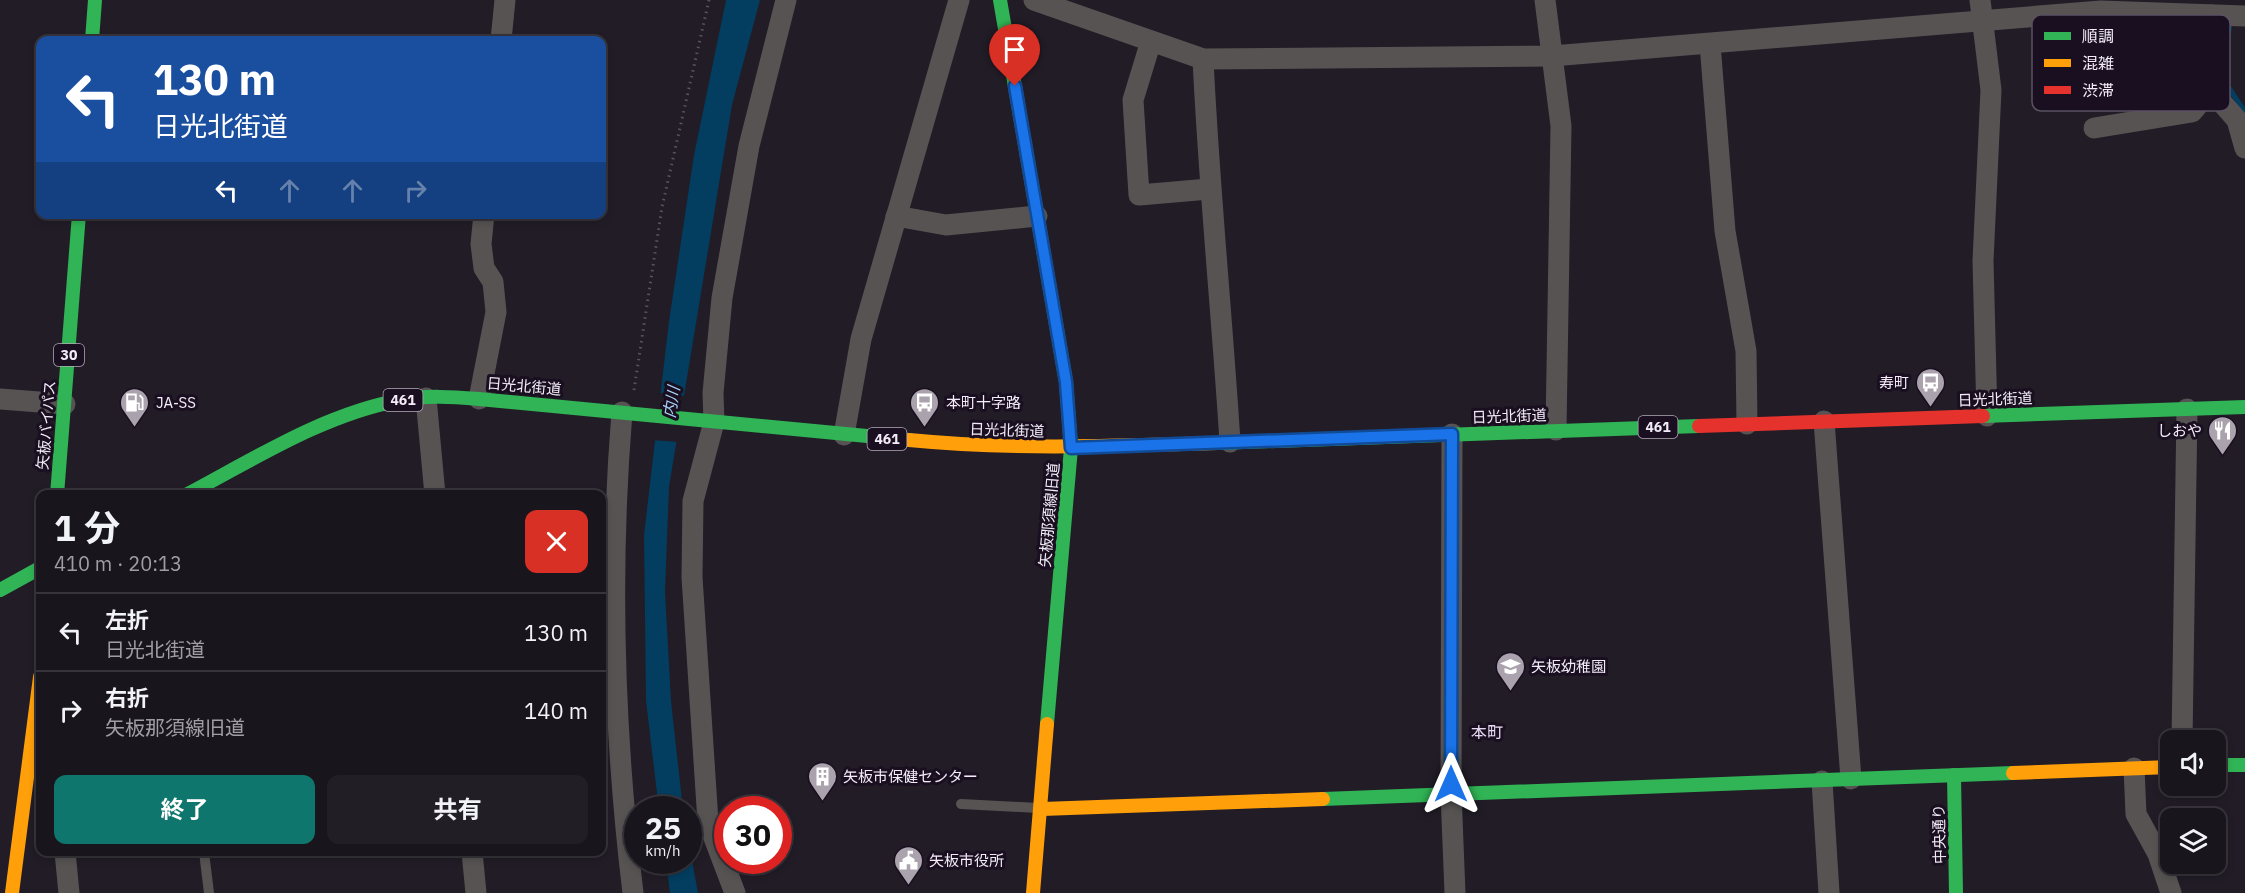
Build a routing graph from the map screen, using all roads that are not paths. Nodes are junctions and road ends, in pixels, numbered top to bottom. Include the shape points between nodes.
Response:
1 (95, 0) edge
2 (505, 0) edge
3 (786, 0) edge
4 (958, 0) edge
5 (1000, 0) edge
6 (1034, 0) edge
7 (1545, 0) edge
8 (1980, 0) edge
9 (2104, 6) edge
10 (2040, 15) edge
11 (2211, 15) edge
12 (2032, 16) edge
13 (2230, 16) edge
14 (2245, 16) edge
15 (1984, 23) junction
16 (92, 36) edge
17 (501, 36) edge
18 (1151, 41) junction
19 (1710, 44) junction
20 (1552, 56) junction
21 (1203, 59) junction
22 (2193, 111) edge
23 (2229, 111) edge
24 (2094, 128) dead end
25 (2245, 148) edge
26 (1209, 189) junction
27 (896, 216) junction
28 (1037, 216) junction
29 (79, 219) edge
30 (484, 219) edge
31 (426, 398) junction
32 (0, 399) edge
33 (479, 399) junction
34 (65, 404) junction
35 (2245, 407) edge
36 (2187, 409) junction
37 (631, 413) junction
38 (1987, 416) junction
39 (709, 421) junction
40 (1824, 421) junction
41 (1747, 424) junction
42 (1556, 430) junction
43 (1452, 434) junction
44 (844, 435) junction
45 (1230, 442) junction
46 (1071, 448) junction
47 (57, 490) edge
48 (196, 490) edge
49 (435, 490) edge
50 (36, 570) edge
51 (0, 590) edge
52 (2182, 730) edge
53 (36, 747) edge
54 (2226, 765) edge
55 (2245, 765) edge
56 (2160, 767) edge
57 (2134, 768) junction
58 (1954, 775) junction
59 (1851, 779) junction
60 (1822, 781) junction
61 (1451, 793) junction
62 (33, 800) edge
63 (961, 804) dead end
64 (1042, 808) junction
65 (65, 856) edge
66 (204, 856) edge
67 (472, 856) edge
68 (12, 893) edge
69 (69, 893) edge
70 (209, 893) edge
71 (476, 893) edge
72 (633, 893) edge
73 (735, 893) edge
74 (1033, 893) edge
75 (1455, 893) edge
76 (1829, 893) edge
77 (1956, 893) edge
78 (2171, 893) edge

1 - 16 main road
2 - 17 street
3 - 39 street via 748,146 724,286
4 - 27 street
5 - 28 main road, 矢板那須線旧道
6 - 18 street
7 - 20 street
8 - 15 street
9 - 10 street
9 - 11 street
12 - 15 street
13 - 14 street
15 - 19 street
15 - 38 street via 1991,90 1983,261
18 - 21 street
18 - 26 street via 1133,100 1139,195
19 - 20 street
19 - 41 street via 1725,231 1746,351
20 - 21 street
20 - 42 street via 1560,126
21 - 26 street
22 - 24 street
23 - 25 street via 2237,120
26 - 45 street via 1221,296
27 - 28 street via 946,225
27 - 44 street via 861,339
28 - 46 main road, 矢板那須線旧道 via 1066,382
29 - 34 main road, 矢板バイパス / 30
30 - 33 street via 484,268 493,282 496,312
31 - 33 main road, 日光北街道 / 461
31 - 48 main road, 日光北街道 / 461 via 354,413
31 - 49 street
32 - 34 street
33 - 37 main road, 日光北街道 / 461
34 - 47 main road, 矢板バイパス / 30
35 - 36 main road, 日光北街道 / 461
36 - 38 main road, 日光北街道 / 461
36 - 52 street
37 - 39 main road, 日光北街道 / 461
37 - 72 street via 615,584 625,830
38 - 40 main road, 日光北街道 / 461
39 - 44 main road, 日光北街道 / 461
39 - 73 street via 693,501 692,577 708,822
40 - 41 main road, 日光北街道 / 461
40 - 59 street
41 - 42 main road, 日光北街道 / 461
42 - 43 main road, 日光北街道 / 461
43 - 45 main road, 日光北街道 / 461
43 - 61 street
44 - 46 main road, 日光北街道 / 461 via 957,445
45 - 46 main road, 日光北街道 / 461
46 - 64 main road, 矢板那須線旧道
50 - 51 main road
53 - 62 main road
54 - 55 main road
56 - 57 main road
57 - 58 main road
57 - 78 street via 2136,814 2158,854
58 - 59 main road
58 - 77 main road, 中央通り
59 - 60 main road
60 - 61 main road
60 - 76 street
61 - 64 main road
61 - 75 street
62 - 68 main road
63 - 64 lane
64 - 74 main road, 矢板那須線旧道
65 - 69 street
66 - 70 lane
67 - 71 street

